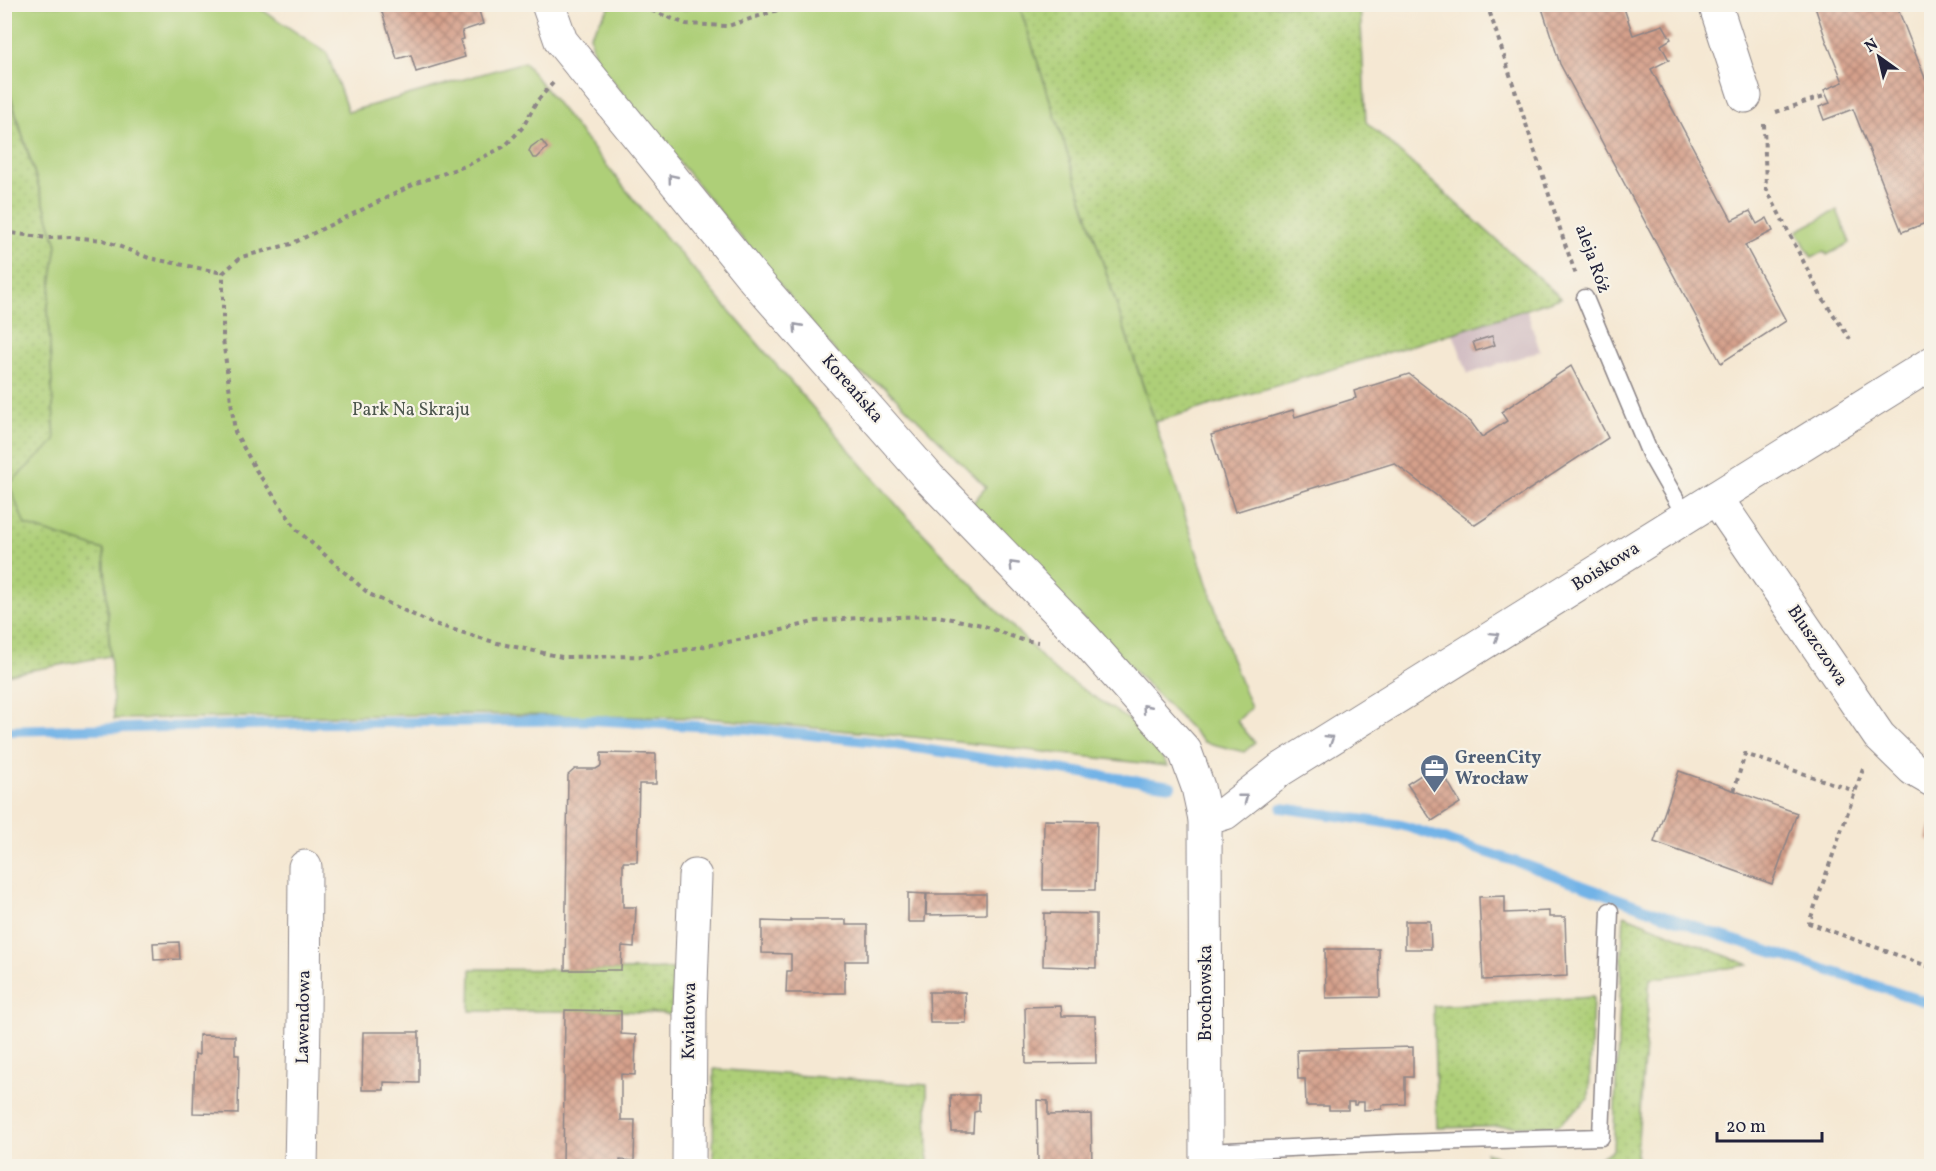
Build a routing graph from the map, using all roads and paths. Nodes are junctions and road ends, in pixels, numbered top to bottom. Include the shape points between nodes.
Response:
1 (548, 4) edge
2 (635, 4) edge
3 (796, 4) edge
4 (1487, 4) edge
5 (1715, 4) edge
6 (552, 83) dead end
7 (1824, 96) dead end
8 (1755, 106) junction
9 (4, 232) edge
10 (223, 273) junction
11 (1585, 298) joint
12 (1850, 339) dead end
13 (1932, 363) edge
14 (1716, 498) junction
15 (1686, 517) junction
16 (1038, 642) dead end
17 (1185, 751) joint
18 (1867, 759) dead end
19 (1932, 780) edge
20 (1734, 791) dead end
21 (1855, 791) junction
22 (1205, 819) junction
23 (305, 867) dead end
24 (695, 876) dead end
25 (1610, 910) dead end
26 (1930, 967) edge
27 (1206, 1159) edge
28 (301, 1167) edge
29 (688, 1167) edge

17 -> 1 street, Koreańska via 1085,639 929,478 755,280 561,41
2 - 3 path via 686,24 728,26
4 - 11 path, aleja Róż
5 - 8 street
6 - 10 path via 523,127 505,146 468,165 419,182 291,244 241,257
7 - 8 path
8 - 12 path via 1766,188 1821,296
9 - 10 path via 103,240 149,258
10 - 16 path via 224,339 235,432 256,470 297,530 369,594 431,623 562,657 650,656 817,621 858,618 937,616
11 - 15 lane, aleja Róż via 1650,454
13 - 14 street, Boiskowa
14 - 15 street, Boiskowa
14 - 19 street, Bluszczowa via 1879,736 1913,769
22 -> 15 street, Boiskowa via 1225,813 1280,770
17 - 22 street, Brochowska
18 - 21 path
20 - 21 path via 1745,754
21 - 26 path via 1809,922
22 - 27 street, Brochowska
23 - 28 street, Lawendowa
24 - 29 street, Kwiatowa
25 - 27 lane via 1601,1137 1410,1143

